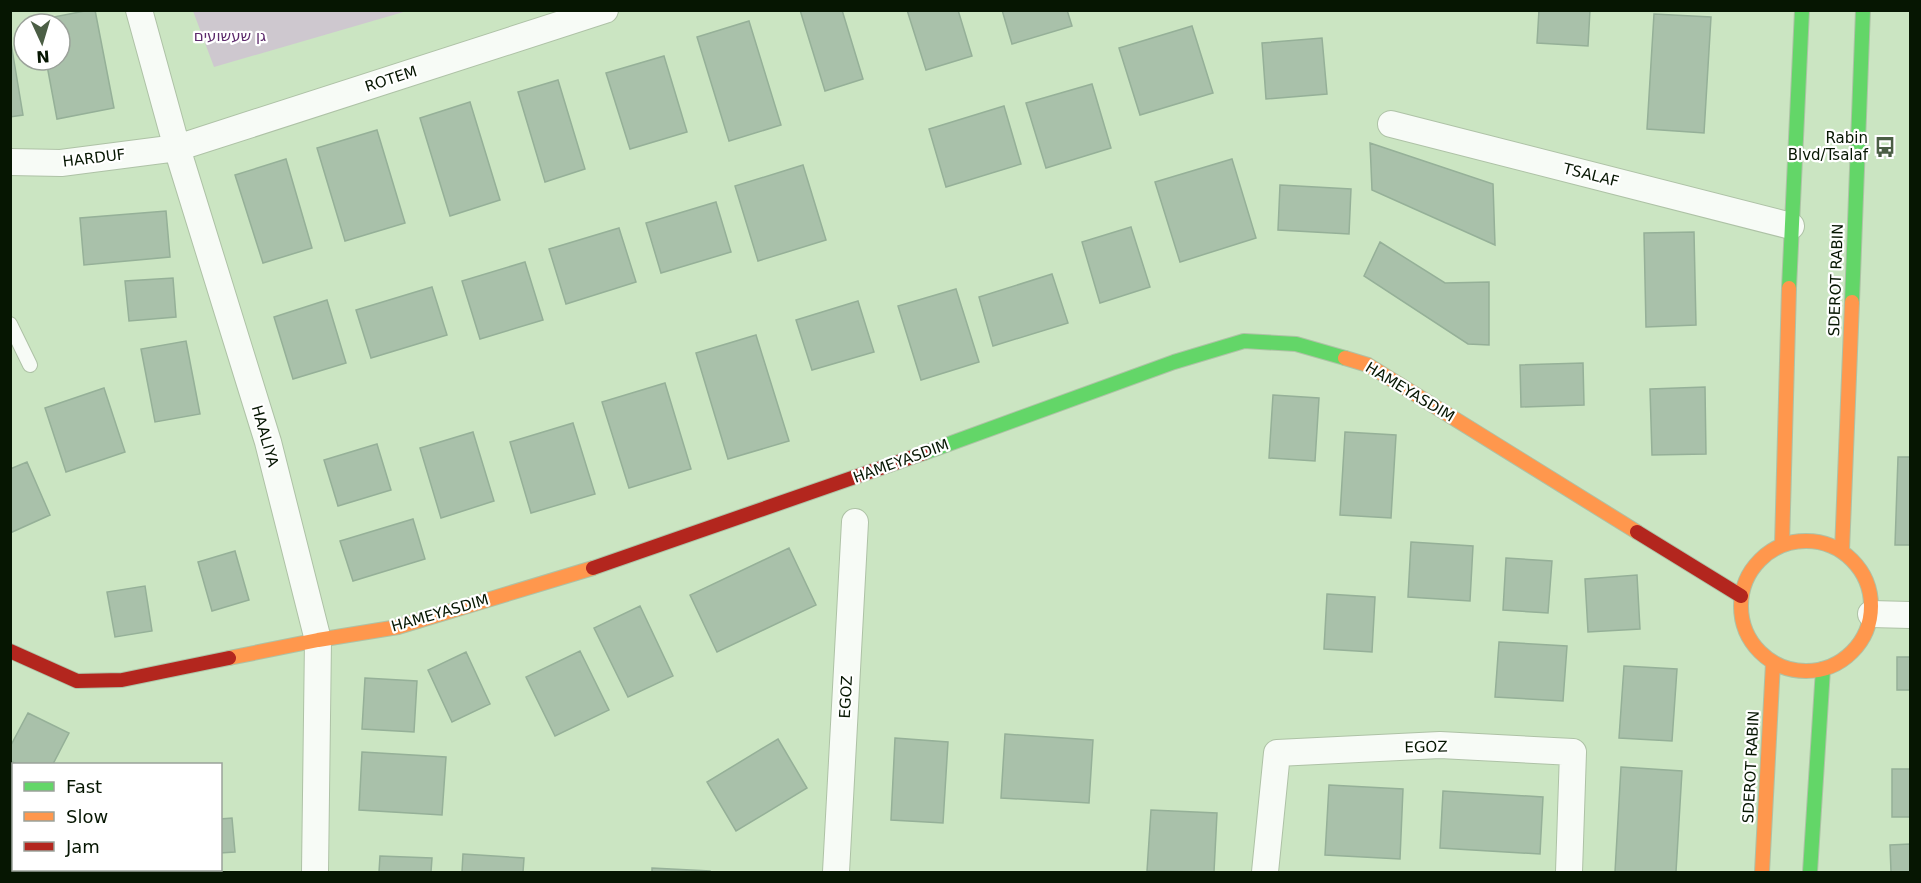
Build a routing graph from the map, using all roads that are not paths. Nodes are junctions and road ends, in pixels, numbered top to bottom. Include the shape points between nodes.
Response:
1 (139, 10) edge
2 (605, 10) edge
3 (1802, 10) edge
4 (1863, 10) edge
5 (1391, 124) dead end
6 (177, 148) junction
7 (10, 162) edge
8 (1791, 226) junction
9 (10, 324) edge
10 (30, 365) dead end
11 (855, 522) dead end
12 (1782, 544) junction
13 (1842, 551) junction
14 (1741, 596) junction
15 (1871, 614) junction
16 (1911, 615) edge
17 (318, 640) junction
18 (10, 651) edge
19 (1773, 663) junction
20 (1823, 669) junction
21 (315, 873) edge
22 (836, 873) edge
23 (1265, 873) edge
24 (1569, 873) edge
25 (1762, 873) edge
26 (1810, 873) edge

1 - 6 street, HAALIYA
2 - 6 street, ROTEM
3 - 8 street
4 - 13 street, SDEROT RABIN
5 - 8 street, TSALAF
6 - 7 street, HARDUF via 61,163
6 - 17 street, HAALIYA via 268,442
8 - 12 street
9 - 10 lane
11 - 22 street, EGOZ
12 - 13 street via 1821,542
12 - 14 street via 1748,574
13 - 15 street via 1861,571 1870,592
14 - 17 street, HAMEYASDIM via 1368,365 1296,344 1244,341 1174,362 856,478 591,568 398,627
14 - 19 street via 1742,619 1750,640
15 - 16 street
15 - 20 street via 1860,644 1844,660
17 - 18 street, HAMEYASDIM via 122,680 77,681
17 - 21 street, HAALIYA
19 - 20 street via 1795,671
19 - 25 street, SDEROT RABIN
20 - 26 street
23 - 24 street, EGOZ via 1277,753 1440,745 1573,752

